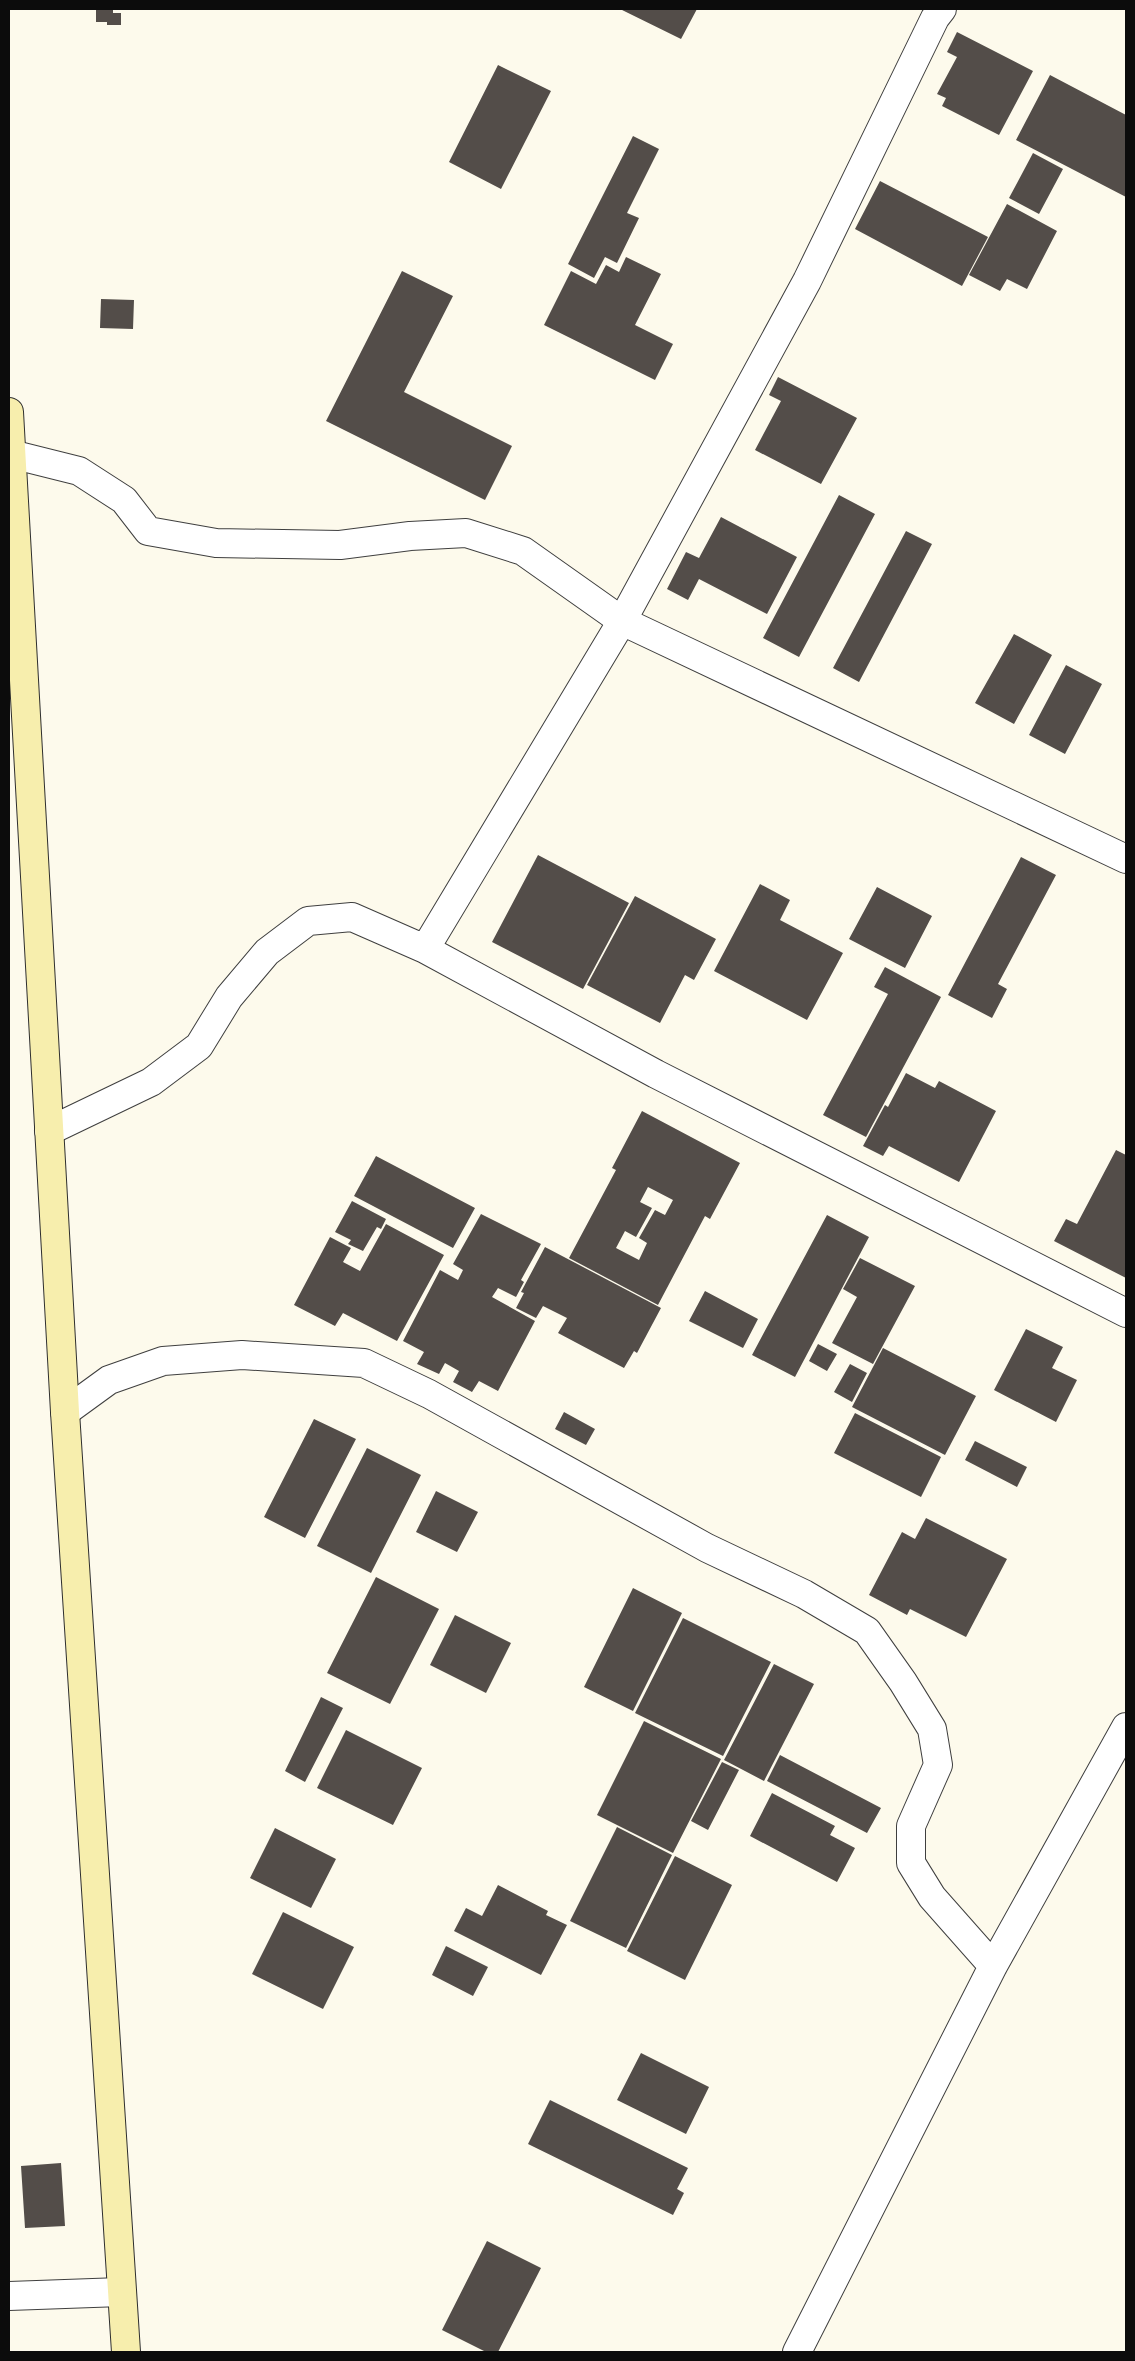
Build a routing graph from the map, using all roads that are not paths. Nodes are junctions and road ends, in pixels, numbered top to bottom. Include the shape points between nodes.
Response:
1 (942, 9) edge
2 (9, 412) edge
3 (11, 454) junction
4 (622, 621) junction
5 (1126, 859) edge
6 (425, 949) junction
7 (49, 1131) junction
8 (1126, 1313) edge
9 (65, 1412) junction
10 (1126, 1726) edge
11 (993, 1966) junction
12 (121, 2292) junction
13 (9, 2296) edge
14 (126, 2352) edge
15 (797, 2352) edge

1 - 4 street via 807,280
2 - 3 main road
3 - 4 street via 79,471 124,500 148,531 216,543 340,545 466,533 523,551
3 - 7 main road
4 - 5 street
4 - 6 street
6 - 7 street via 352,917 308,921 267,952 229,996 199,1046 152,1082
6 - 8 street via 656,1074
7 - 9 main road
9 - 11 street via 109,1380 163,1361 242,1355 364,1362 429,1394 707,1548 804,1594 868,1631 932,1729 938,1765 910,1826 910,1863 932,1897
9 - 12 main road
10 - 11 street
11 - 15 street
12 - 13 street
12 - 14 main road

